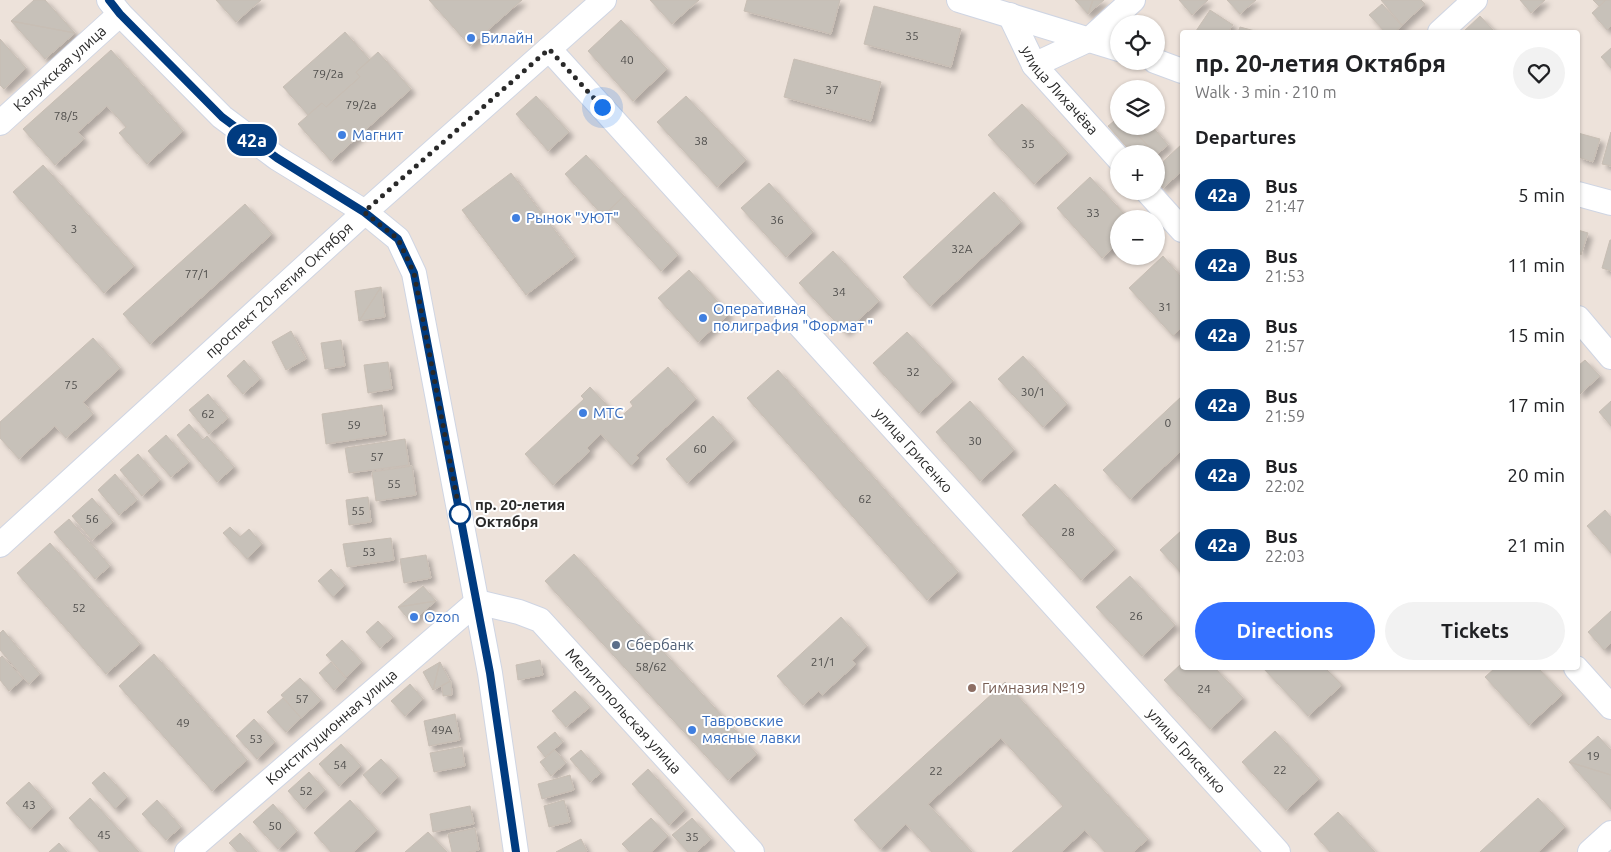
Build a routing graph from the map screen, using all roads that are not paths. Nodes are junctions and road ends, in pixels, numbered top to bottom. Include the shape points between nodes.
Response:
1 (604, 0) edge
2 (959, 0) edge
3 (1133, 0) edge
4 (1475, 0) edge
5 (114, 7) edge
6 (1010, 15) junction
7 (1442, 30) edge
8 (1090, 39) junction
9 (1110, 46) edge
10 (549, 49) junction
11 (1165, 64) edge
12 (1034, 65) junction
13 (1180, 69) edge
14 (0, 123) edge
15 (1110, 150) edge
16 (1580, 195) edge
17 (1155, 200) edge
18 (1611, 203) edge
19 (364, 212) junction
20 (1180, 228) edge
21 (1580, 320) edge
22 (1611, 357) edge
23 (0, 545) edge
24 (477, 602) junction
25 (1578, 670) edge
26 (1611, 707) edge
27 (1611, 833) edge
28 (513, 850) edge
29 (187, 852) edge
30 (752, 852) edge
31 (1278, 852) edge
32 (1590, 852) edge

1 - 10 street, проспект 20-летия Октября
2 - 6 street
3 - 8 street
4 - 7 street
5 - 14 street, Калужская улица
5 - 19 street via 222,117 277,158
6 - 8 street
6 - 12 street, улица Лихачёва
8 - 9 street
8 - 12 street
10 - 19 street, проспект 20-летия Октября
10 - 31 street, улица Грисенко
11 - 13 street
12 - 15 street, улица Лихачёва
16 - 18 street
17 - 20 street
19 - 23 street, проспект 20-летия Октября
19 - 24 street via 398,239 414,273
21 - 22 street
24 - 28 street via 490,673
24 - 29 street, Конституционная улица
24 - 30 street, Мелитопольская улица via 540,620
25 - 26 street
27 - 32 street

